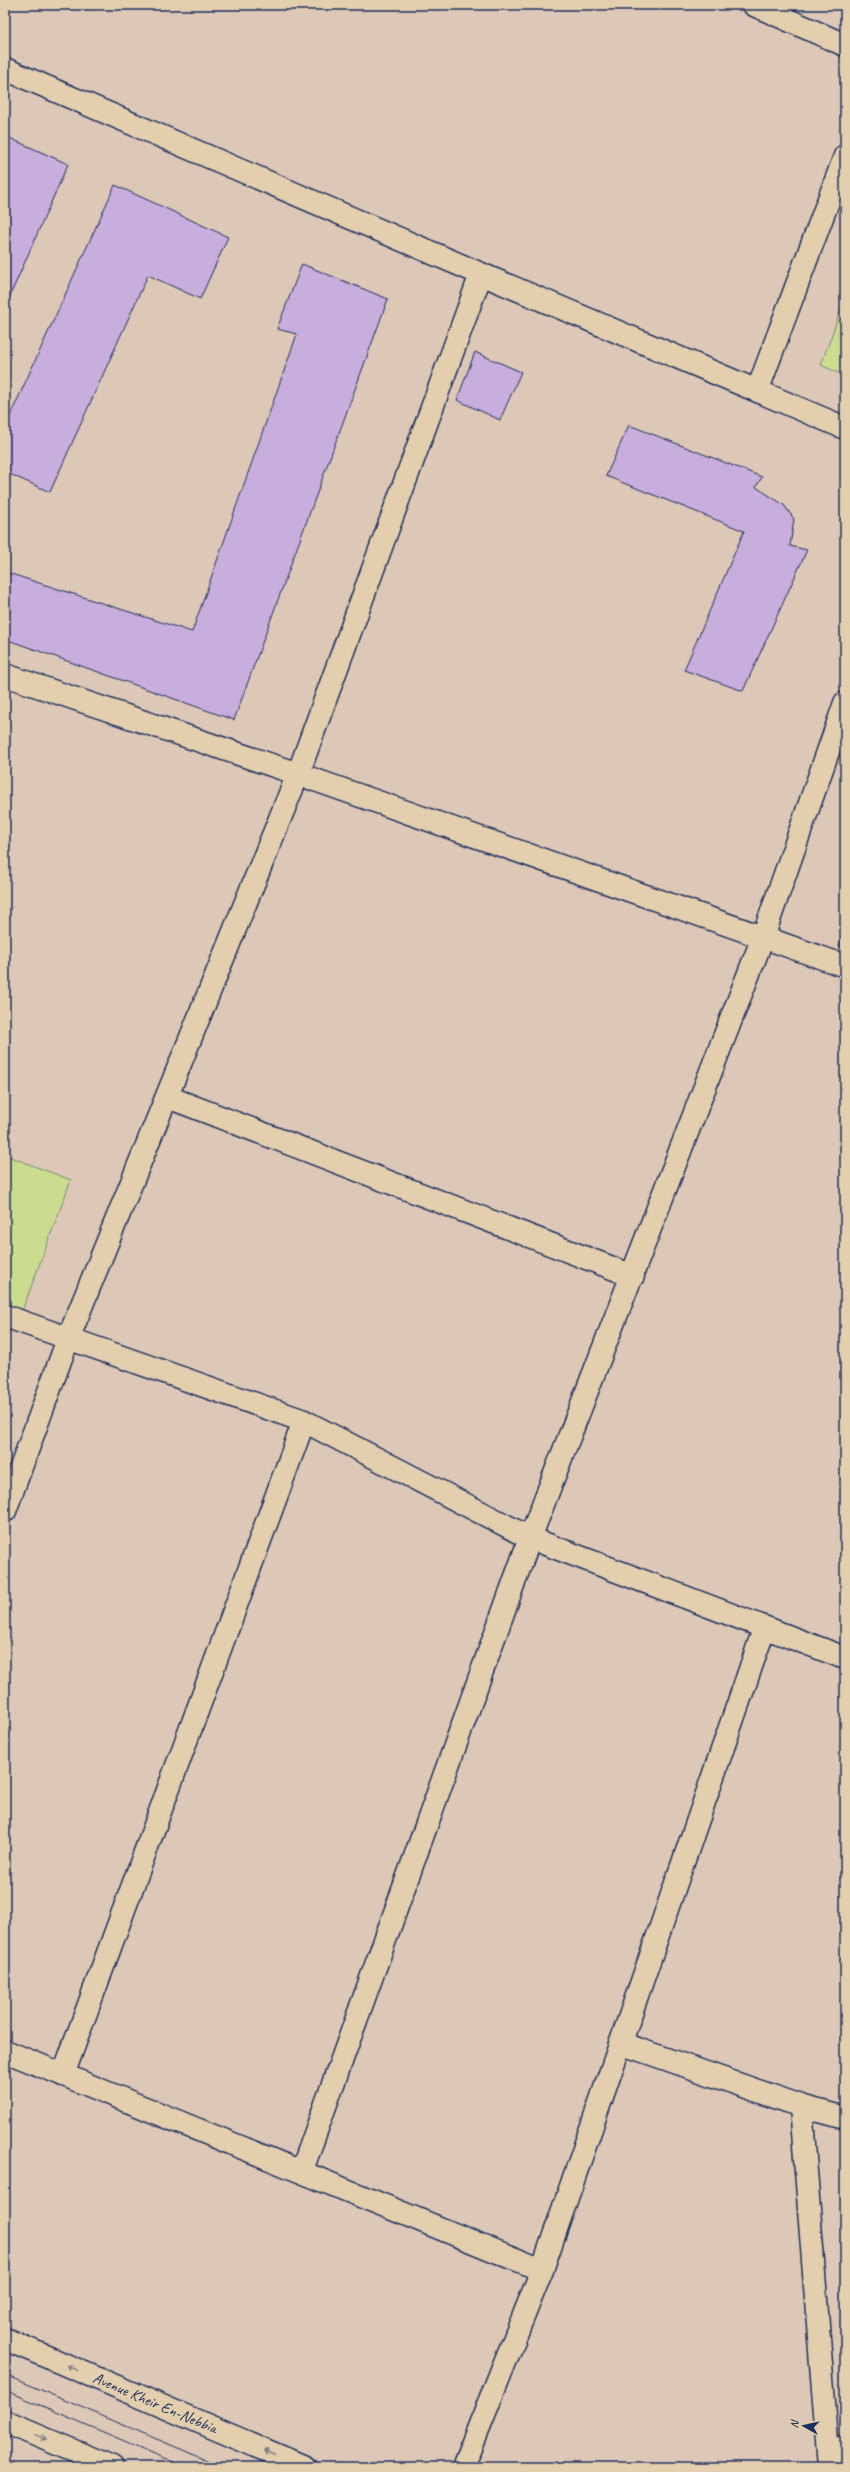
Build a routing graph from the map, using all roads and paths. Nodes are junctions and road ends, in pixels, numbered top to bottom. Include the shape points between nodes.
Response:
1 (754, 5) edge
2 (845, 46) edge
3 (5, 69) edge
4 (845, 156) edge
5 (481, 274) junction
6 (758, 389) junction
7 (845, 428) edge
8 (5, 675) edge
9 (845, 703) edge
10 (298, 774) junction
11 (763, 937) junction
12 (845, 966) edge
13 (168, 1097) junction
14 (633, 1276) junction
15 (5, 1316) edge
16 (68, 1340) junction
17 (304, 1421) junction
18 (5, 1511) edge
19 (530, 1538) junction
20 (764, 1629) junction
21 (845, 1658) edge
22 (620, 2043) junction
23 (5, 2051) edge
24 (63, 2075) junction
25 (802, 2106) junction
26 (845, 2118) edge
27 (302, 2170) junction
28 (542, 2270) junction
29 (5, 2339) edge
30 (5, 2422) edge
31 (845, 2446) edge
32 (112, 2467) edge
33 (305, 2467) edge
34 (463, 2467) edge
35 (829, 2467) edge
36 (836, 2467) edge

1 - 2 street
3 - 5 street
4 - 6 street
5 - 6 street
5 - 10 street
6 - 7 street
8 - 10 street
9 - 11 street
10 - 11 street
10 - 13 street
11 - 12 street
11 - 14 street
13 - 14 street
13 - 16 street
14 - 19 street
15 - 16 street
16 - 17 street
16 - 18 street
17 - 19 street
17 - 24 street
19 - 20 street
19 - 27 street
20 - 21 street
20 - 22 street
22 - 25 street
22 - 28 street
23 - 24 street
24 - 27 street
25 - 26 street
25 - 35 street
27 - 28 street
28 - 34 street
33 -> 29 street, Avenue Kheir En-Nebbia
30 -> 32 street
31 - 36 street

